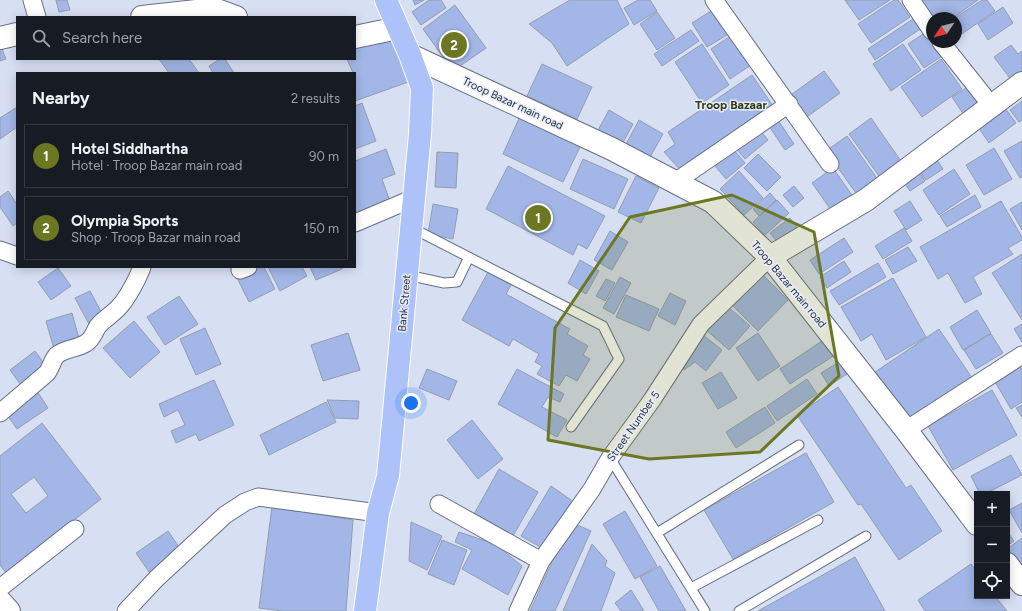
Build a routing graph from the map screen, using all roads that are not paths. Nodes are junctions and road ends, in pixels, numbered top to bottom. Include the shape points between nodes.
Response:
1 (32, 0) edge
2 (40, 0) edge
3 (386, 0) edge
4 (714, 0) edge
5 (911, 0) edge
6 (218, 5) edge
7 (37, 16) edge
8 (43, 16) edge
9 (148, 16) edge
10 (234, 16) edge
11 (926, 22) edge
12 (398, 28) junction
13 (16, 34) edge
14 (356, 37) edge
15 (0, 38) edge
16 (946, 48) edge
17 (410, 55) junction
18 (1022, 83) edge
19 (789, 104) junction
20 (991, 105) junction
21 (830, 164) dead end
22 (675, 182) junction
23 (414, 198) junction
24 (356, 223) edge
25 (411, 227) junction
26 (0, 250) edge
27 (16, 256) edge
28 (469, 257) junction
29 (770, 258) junction
30 (142, 268) edge
31 (406, 275) junction
32 (1022, 355) edge
33 (0, 413) edge
34 (571, 427) dead end
35 (906, 430) junction
36 (799, 445) dead end
37 (610, 458) junction
38 (439, 504) dead end
39 (378, 513) junction
40 (818, 520) dead end
41 (974, 520) edge
42 (75, 528) dead end
43 (657, 534) junction
44 (866, 536) dead end
45 (541, 561) junction
46 (1010, 568) edge
47 (1022, 584) edge
48 (0, 588) edge
49 (691, 588) junction
50 (0, 601) edge
51 (9, 611) edge
52 (126, 611) edge
53 (365, 611) edge
54 (518, 611) edge
55 (705, 611) edge
56 (739, 611) edge

1 - 7 street
2 - 8 street
3 - 12 main road, Bank Street
4 - 19 street
5 - 11 street
6 - 9 street
6 - 10 street
12 - 14 street
12 - 17 main road, Bank Street
13 - 15 street
16 - 20 street
17 - 22 street, Troop Bazar main road via 612,149
17 - 23 main road, Bank Street via 422,88
18 - 20 street
19 - 21 street
19 - 22 street
20 - 29 street via 866,200
22 - 29 street, Troop Bazar main road via 713,202
23 - 24 street
23 - 25 main road, Bank Street
25 - 28 lane
25 - 31 main road, Bank Street
26 - 27 street
28 - 31 lane via 457,282 444,283
28 - 34 lane via 602,326 619,359
29 - 35 street, Troop Bazar main road
29 - 37 street, Street Number 5 via 701,324 652,400
30 - 33 street via 121,306 99,325 90,341 58,355 47,373
31 - 39 main road, Bank Street via 388,476
32 - 35 street
35 - 41 street, Troop Bazar main road
36 - 43 lane
37 - 43 lane
37 - 45 street, Street Number 5 via 592,489
38 - 45 street
39 - 52 street via 258,497 245,502 225,515 196,541
39 - 53 main road, Bank Street
40 - 49 lane
42 - 48 street
43 - 49 lane
44 - 56 lane
45 - 54 street, Street Number 5
46 - 47 street
49 - 55 lane
50 - 51 street

